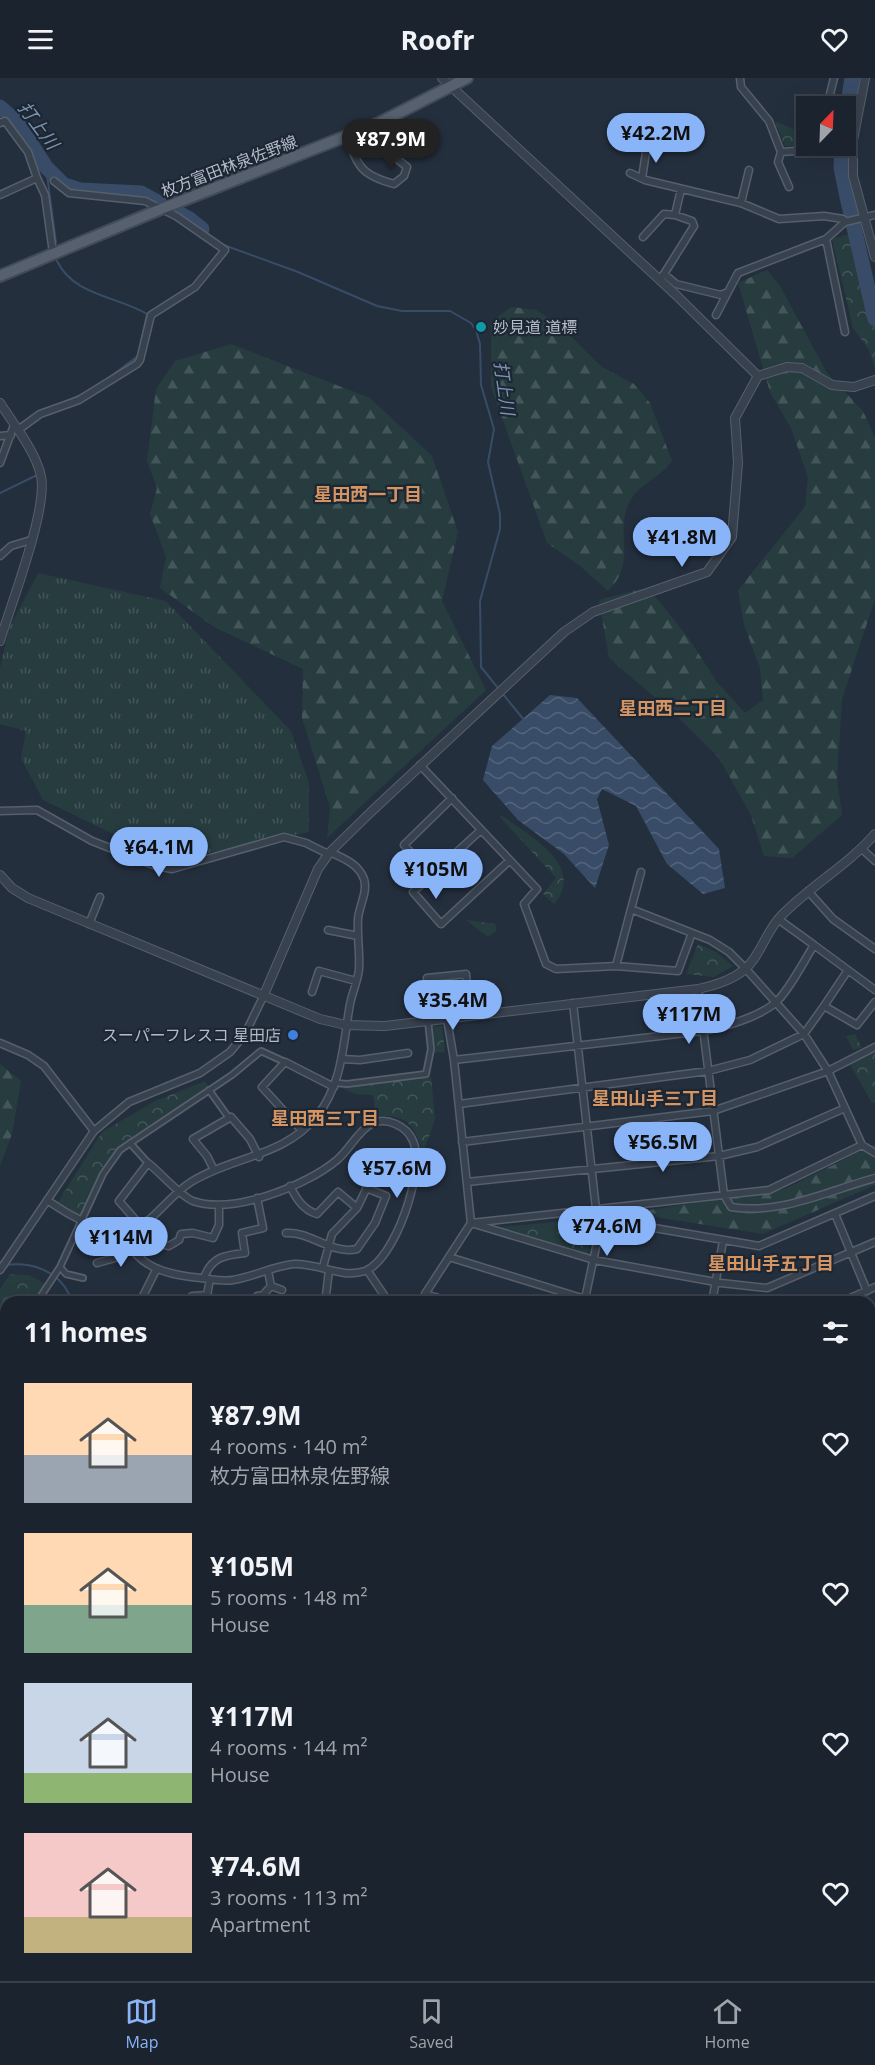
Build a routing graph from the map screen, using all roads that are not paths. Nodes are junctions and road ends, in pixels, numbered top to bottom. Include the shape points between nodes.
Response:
1 (442, 78) edge
2 (467, 78) edge
3 (740, 78) edge
4 (834, 78) edge
5 (865, 78) edge
6 (451, 87) junction
7 (830, 96) edge
8 (0, 123) edge
9 (376, 124) junction
10 (347, 136) junction
11 (647, 146) dead end
12 (796, 151) edge
13 (781, 152) junction
14 (749, 170) dead end
15 (630, 173) dead end
16 (37, 178) junction
17 (642, 178) junction
18 (54, 181) dead end
19 (789, 187) dead end
20 (681, 189) junction
21 (0, 195) edge
22 (741, 203) junction
23 (161, 208) junction
24 (675, 214) junction
25 (875, 215) edge
26 (860, 219) junction
27 (847, 222) junction
28 (644, 237) dead end
29 (826, 239) junction
30 (53, 253) junction
31 (875, 257) edge
32 (0, 276) edge
33 (661, 276) junction
34 (728, 292) junction
35 (716, 315) dead end
36 (845, 332) dead end
37 (758, 376) junction
38 (875, 380) edge
39 (0, 403) edge
40 (14, 430) junction
41 (0, 436) edge
42 (0, 463) edge
43 (31, 540) junction
44 (0, 556) edge
45 (0, 641) edge
46 (420, 765) junction
47 (452, 798) junction
48 (0, 811) edge
49 (481, 830) junction
50 (875, 834) edge
51 (862, 849) junction
52 (329, 853) junction
53 (510, 860) junction
54 (875, 861) edge
55 (641, 872) dead end
56 (0, 875) edge
57 (432, 875) junction
58 (808, 891) junction
59 (100, 897) dead end
60 (631, 909) junction
61 (778, 919) junction
62 (89, 924) junction
63 (328, 930) dead end
64 (692, 933) junction
65 (358, 936) junction
66 (814, 945) junction
67 (875, 949) edge
68 (616, 966) junction
69 (746, 969) junction
70 (848, 970) junction
71 (356, 981) junction
72 (698, 989) junction
73 (875, 990) edge
74 (312, 992) dead end
75 (263, 997) junction
76 (875, 1002) edge
77 (573, 1003) junction
78 (776, 1003) junction
79 (824, 1006) junction
80 (470, 1016) junction
81 (447, 1019) junction
82 (430, 1021) junction
83 (346, 1025) junction
84 (703, 1031) junction
85 (804, 1034) junction
86 (0, 1043) edge
87 (578, 1045) junction
88 (875, 1047) edge
89 (408, 1053) dead end
90 (342, 1059) junction
91 (454, 1060) junction
92 (285, 1062) junction
93 (708, 1071) junction
94 (828, 1071) junction
95 (335, 1085) junction
96 (582, 1088) junction
97 (209, 1090) junction
98 (459, 1104) junction
99 (844, 1108) junction
100 (713, 1111) junction
101 (229, 1118) junction
102 (587, 1125) junction
103 (94, 1131) junction
104 (303, 1131) junction
105 (462, 1142) junction
106 (130, 1143) junction
107 (861, 1145) junction
108 (875, 1153) edge
109 (259, 1156) junction
110 (719, 1156) junction
111 (148, 1163) junction
112 (592, 1169) junction
113 (214, 1170) junction
114 (414, 1173) junction
115 (875, 1178) edge
116 (467, 1182) junction
117 (290, 1186) junction
118 (366, 1188) junction
119 (179, 1191) junction
120 (724, 1195) junction
121 (875, 1196) edge
122 (257, 1198) junction
123 (47, 1200) junction
124 (219, 1206) junction
125 (357, 1208) junction
126 (596, 1209) junction
127 (835, 1214) junction
128 (602, 1219) junction
129 (80, 1221) junction
130 (471, 1224) junction
131 (141, 1225) junction
132 (123, 1230) junction
133 (286, 1233) dead end
134 (723, 1241) junction
135 (875, 1242) edge
136 (328, 1245) junction
137 (131, 1248) junction
138 (850, 1253) junction
139 (139, 1256) junction
140 (449, 1257) junction
141 (594, 1260) junction
142 (97, 1263) dead end
143 (60, 1267) junction
144 (326, 1268) junction
145 (0, 1270) edge
146 (156, 1270) junction
147 (367, 1270) junction
148 (268, 1271) junction
149 (83, 1278) dead end
150 (207, 1279) junction
151 (715, 1282) junction
152 (271, 1286) junction
153 (875, 1287) edge
154 (282, 1290) dead end
155 (867, 1291) junction
156 (425, 1294) joint
157 (207, 1295) joint
158 (326, 1295) dead end
159 (384, 1295) dead end
160 (42, 1296) edge
161 (143, 1296) edge
162 (192, 1296) dead end
163 (257, 1296) dead end
164 (432, 1296) edge
165 (571, 1296) edge
166 (585, 1296) edge
167 (713, 1296) edge
168 (855, 1296) edge

1 - 6 street
2 - 6 main road, 枚方富田林泉佐野線
3 - 13 street via 741,87 769,121
4 - 7 street
5 - 26 street via 853,164
6 - 9 main road, 枚方富田林泉佐野線
6 - 33 street
8 - 16 street via 5,121 28,152
9 - 10 main road, 枚方富田林泉佐野線
9 - 10 street via 387,150 407,167 404,176 394,184 377,179 357,165
10 - 23 main road, 枚方富田林泉佐野線
11 - 17 street
12 - 13 street
13 - 19 street via 778,162
14 - 22 street
15 - 17 street
16 - 21 street
16 - 30 street via 45,195
17 - 20 street
18 - 23 street via 69,193 145,201
20 - 22 street
20 - 24 street
22 - 27 street via 779,219 824,216
23 - 30 main road, 枚方富田林泉佐野線
23 - 40 street via 225,250 195,287 151,315 137,364 79,400 40,414
24 - 28 street via 664,214
24 - 33 street via 692,221 694,226
25 - 26 street
26 - 27 street
26 - 31 street
27 - 29 street
29 - 34 street via 738,273
29 - 36 street
30 - 32 main road, 枚方富田林泉佐野線
33 - 34 street via 708,294
33 - 37 street
34 - 35 street
37 - 38 street via 787,367 802,368 832,385 854,387
37 - 46 street via 735,418 738,463 732,537 707,572 593,612 564,632
39 - 40 street
40 - 41 street
40 - 42 street
40 - 43 street via 36,463 43,488
43 - 44 street via 11,546
43 - 45 street
46 - 47 street
46 - 52 street
47 - 49 street
47 - 57 street via 404,845
48 - 52 street via 37,810 92,841 172,869 284,837
49 - 53 street
49 - 57 street
50 - 51 street
51 - 54 street
51 - 58 street
52 - 65 street via 356,865 364,880
52 - 75 street via 311,882
53 - 57 street via 441,924 413,892
53 - 68 street via 537,889 524,904 546,964 556,969
55 - 60 street
56 - 62 street via 28,898
58 - 61 street
58 - 67 street via 833,919
59 - 62 street
60 - 64 street
60 - 68 street
61 - 66 street
61 - 69 street
62 - 75 street
63 - 65 street
64 - 68 street via 678,971
64 - 69 street via 729,952
65 - 71 street
66 - 70 street
66 - 78 street
69 - 72 street via 723,983
69 - 78 street
70 - 73 street
70 - 79 street
71 - 74 street via 319,971
71 - 83 street
72 - 77 street
72 - 84 street
75 - 83 street
75 - 103 street via 245,1034 230,1052 200,1073 129,1102
76 - 79 street via 857,1025
77 - 80 street
77 - 87 street
78 - 84 street via 725,1026
78 - 85 street
79 - 85 street
80 - 81 street
80 - 82 street via 466,974 427,978
81 - 82 street
81 - 91 street
82 - 83 street
82 - 95 street via 431,1048 426,1074
83 - 90 street
84 - 87 street
84 - 93 street
85 - 93 street via 750,1060
85 - 94 street
86 - 103 street via 44,1066
87 - 91 street
87 - 96 street
88 - 94 street
89 - 90 street
90 - 95 street
91 - 98 street
92 - 95 street
92 - 97 street via 261,1050
92 - 104 street via 262,1087
93 - 96 street
93 - 100 street
94 - 99 street
94 - 100 street
95 - 104 street via 318,1115
96 - 98 street
96 - 102 street
97 - 101 street
97 - 106 street
98 - 105 street
99 - 107 street
99 - 110 street via 757,1147
100 - 102 street
100 - 110 street
101 - 109 street via 244,1130
101 - 113 street via 193,1139
102 - 105 street
102 - 112 street
103 - 123 street
104 - 109 street via 283,1146
105 - 116 street
106 - 111 street
106 - 129 street via 103,1174
107 - 108 street
107 - 120 street via 769,1190
109 - 113 street
110 - 112 street
110 - 120 street
111 - 119 street
111 - 131 street via 119,1201
112 - 116 street
112 - 126 street
113 - 119 street
114 - 117 street via 413,1141 400,1127 384,1120 371,1124 328,1168
114 - 118 street via 395,1167 380,1168
114 - 147 street via 396,1234 382,1257
115 - 120 street via 801,1202 753,1210 731,1207
116 - 130 street
117 - 122 street
117 - 125 street via 297,1200 312,1213 317,1214 338,1192
118 - 125 street
118 - 136 street via 386,1196 361,1247 351,1251
119 - 124 street via 190,1200
119 - 131 street
120 - 126 street
121 - 127 street
122 - 124 street
122 - 150 street via 262,1228 242,1233 245,1253 225,1255 213,1262
123 - 129 street
123 - 145 street
124 - 139 street via 219,1225 213,1238 181,1234 169,1246 156,1243
125 - 136 street
126 - 128 street
126 - 130 street
127 - 134 street via 759,1246
127 - 138 street
128 - 134 street
128 - 141 street
129 - 132 street
129 - 143 street
130 - 140 street
130 - 141 street
131 - 132 street
132 - 137 street
133 - 136 street via 300,1232
134 - 151 street
135 - 138 street
136 - 144 street
137 - 139 street
137 - 142 street
138 - 151 street via 767,1288
138 - 155 street
139 - 146 street
140 - 156 street
140 - 165 street
141 - 151 street
141 - 166 street
143 - 149 street via 66,1274
143 - 160 street
144 - 147 street via 353,1274
144 - 148 street via 292,1264
144 - 158 street
146 - 150 street
146 - 161 street
147 - 159 street
148 - 150 street via 231,1281
148 - 152 street
150 - 157 street
151 - 167 street
152 - 154 street
152 - 163 street
153 - 155 street
155 - 168 street
156 - 164 street
157 - 162 street

